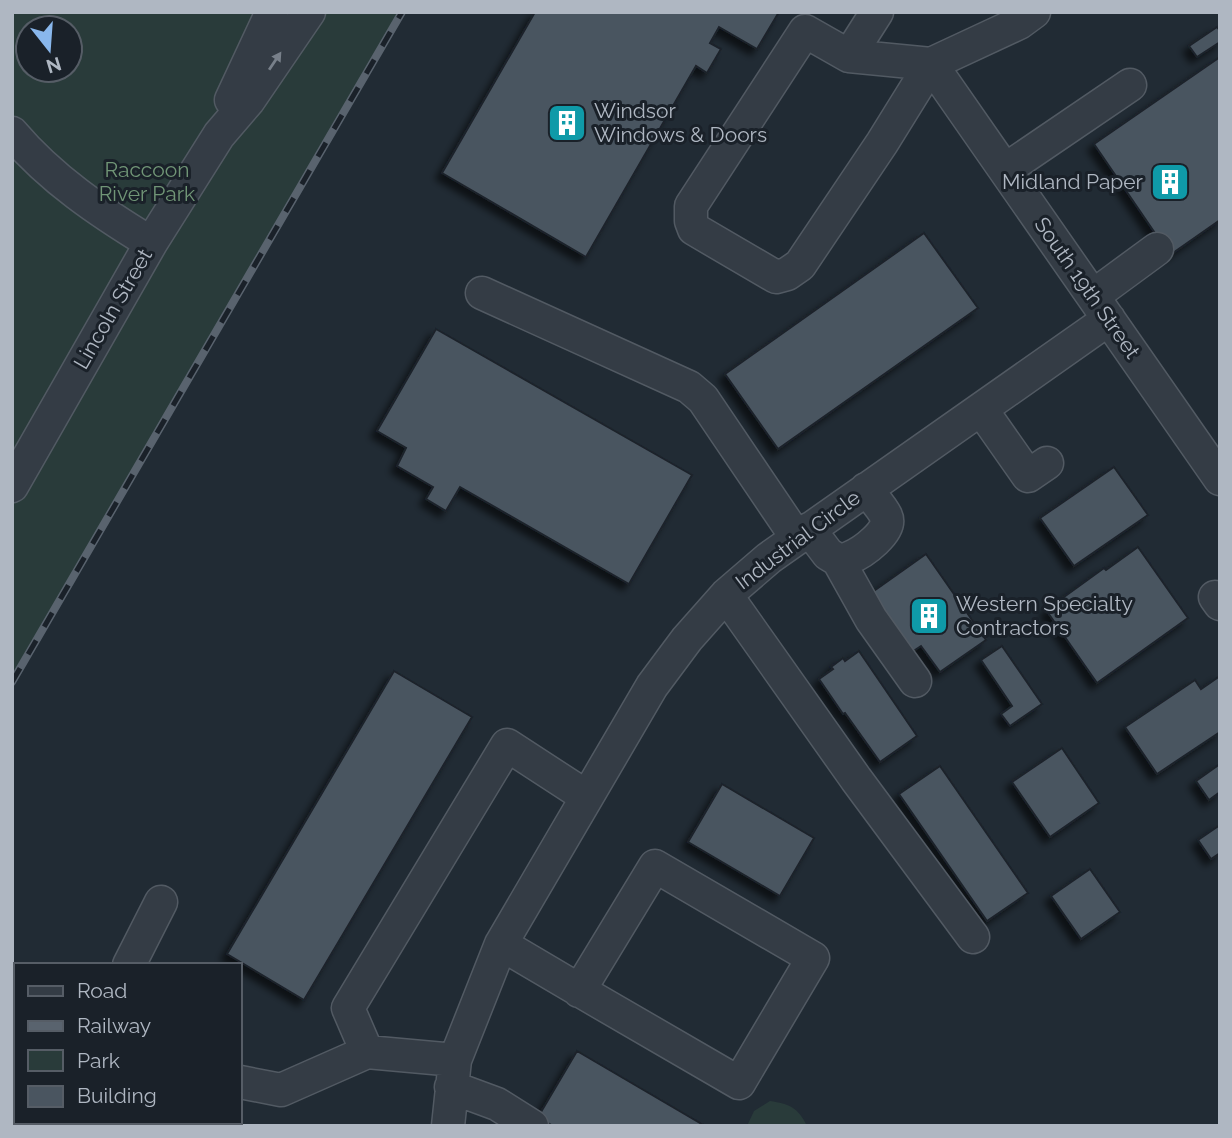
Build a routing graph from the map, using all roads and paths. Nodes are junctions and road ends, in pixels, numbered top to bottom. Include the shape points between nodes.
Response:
1 (272, 12) edge
2 (309, 12) edge
3 (877, 12) edge
4 (1034, 12) edge
5 (849, 56) junction
6 (931, 64) junction
7 (1130, 85) dead end
8 (12, 134) edge
9 (219, 135) junction
10 (1005, 170) junction
11 (151, 243) junction
12 (1157, 249) dead end
13 (482, 293) dead end
14 (1101, 307) junction
15 (981, 409) junction
16 (1047, 463) dead end
17 (1220, 478) edge
18 (12, 486) edge
19 (866, 489) junction
20 (803, 533) junction
21 (838, 560) junction
22 (726, 595) junction
23 (915, 681) dead end
24 (587, 797) junction
25 (161, 902) dead end
26 (973, 937) dead end
27 (501, 944) junction
28 (130, 963) edge
29 (579, 991) junction
30 (367, 1052) junction
31 (453, 1074) junction
32 (242, 1082) edge
33 (448, 1126) edge
34 (532, 1126) edge

1 - 9 street, Lincoln Street
9 -> 2 street, Lincoln Street via 249,100
3 - 5 street
4 - 6 street
5 - 6 street
5 - 6 street via 805,32 691,206 694,229 776,277 800,265
6 - 10 street, South 19th Street
7 - 10 street
8 - 11 street via 62,183
9 - 11 street, Lincoln Street
10 - 14 street, South 19th Street
11 - 18 street, Lincoln Street
12 - 14 street, Industrial Circle
13 - 20 street via 689,387 703,399
14 - 15 street, Industrial Circle
14 - 17 street, South 19th Street
15 - 16 street via 1028,476
15 - 19 street, Industrial Circle
19 - 20 street, Industrial Circle
19 - 21 street via 887,517 887,527 866,548
20 - 21 street
20 - 22 street, Industrial Circle
21 - 23 street
22 - 24 street, Industrial Circle via 652,686
22 - 26 street
24 - 27 street, Industrial Circle
24 - 30 street via 507,745 348,1008
25 - 28 street
27 - 29 street
27 - 31 street, Industrial Circle
29 - 29 street via 739,1083 813,958 655,866
30 - 31 street
30 - 32 street via 281,1090
31 - 33 street, Industrial Circle
31 - 34 street

